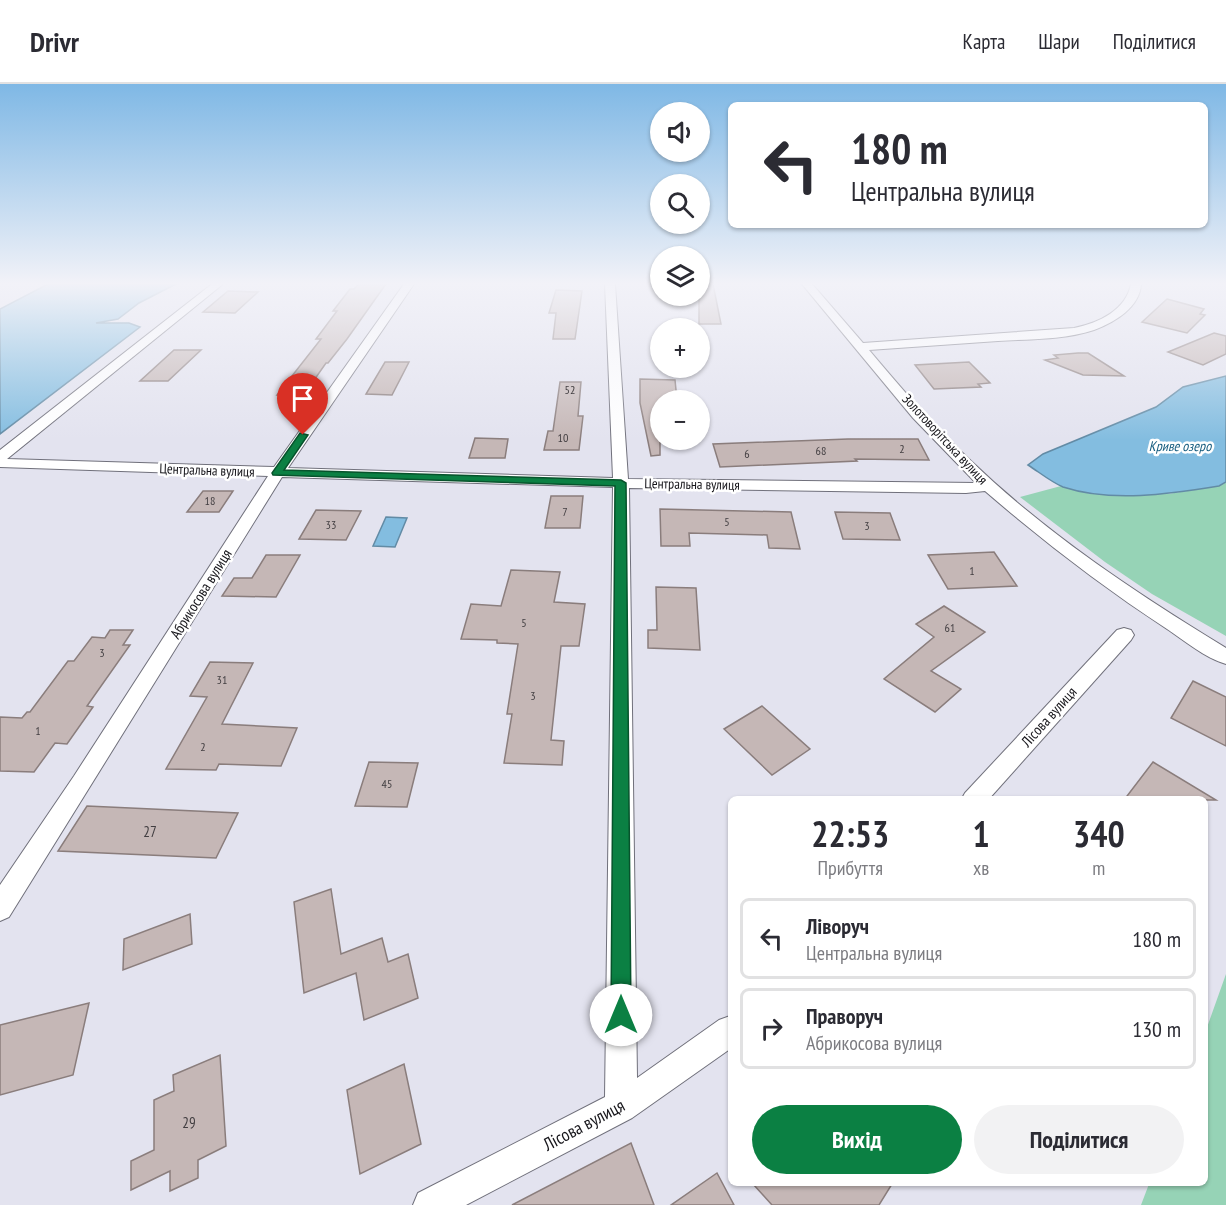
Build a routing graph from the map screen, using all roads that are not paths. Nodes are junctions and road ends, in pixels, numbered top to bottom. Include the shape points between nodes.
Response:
1 (152, 336) edge
2 (372, 336) edge
3 (613, 336) edge
4 (852, 336) edge
5 (1023, 336) edge
6 (861, 347) junction
7 (0, 457) edge
8 (0, 463) edge
9 (277, 473) junction
10 (621, 483) junction
11 (989, 486) junction
12 (1124, 635) dead end
13 (1226, 657) edge
14 (978, 796) edge
15 (0, 908) edge
16 (728, 1033) edge
17 (621, 1107) junction
18 (430, 1205) edge

1 - 7 street
2 - 9 street, Абрикосова вулиця
3 - 10 street
4 - 6 street, Золотоворітська вулиця
5 - 6 street
6 - 11 street, Золотоворітська вулиця via 937,434
8 - 9 street, Центральна вулиця
9 - 10 street, Центральна вулиця
9 - 15 street, Абрикосова вулиця
10 - 11 street, Центральна вулиця
10 - 17 street
11 - 13 street, Золотоворітська вулиця via 1102,575
12 - 14 street, Лісова вулиця
16 - 17 street, Лісова вулиця via 700,1056
17 - 18 street, Лісова вулиця

